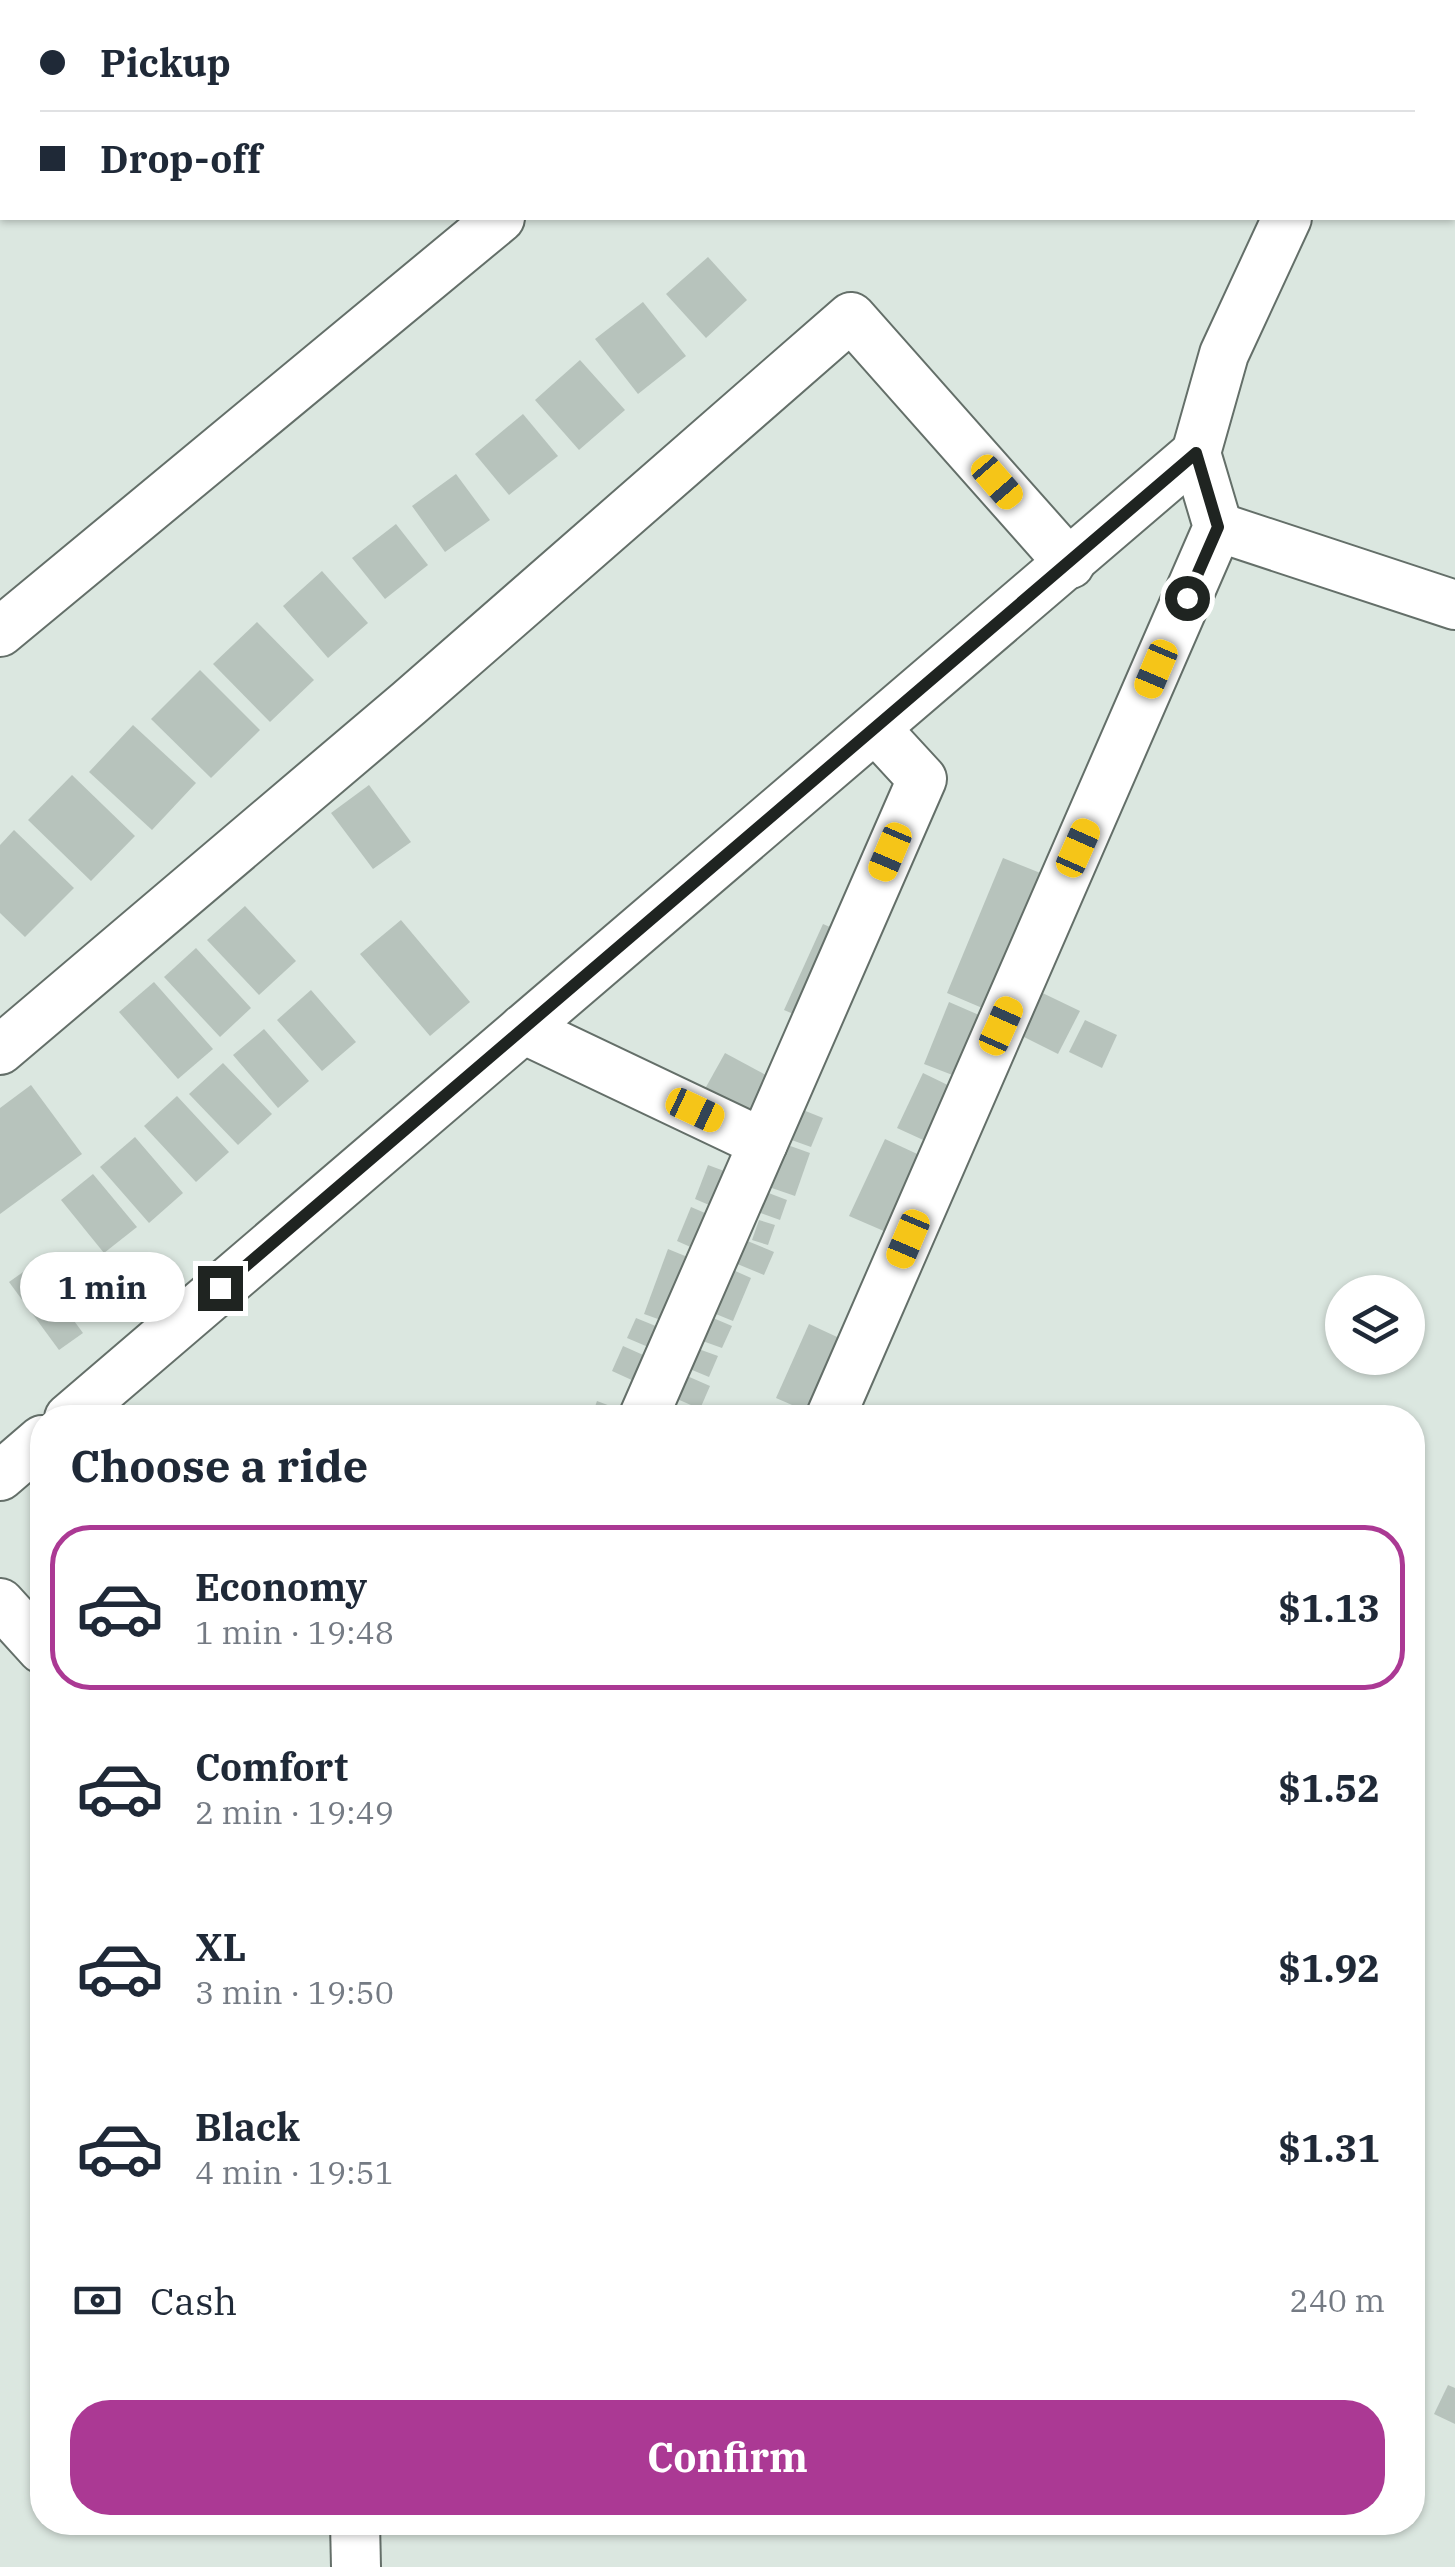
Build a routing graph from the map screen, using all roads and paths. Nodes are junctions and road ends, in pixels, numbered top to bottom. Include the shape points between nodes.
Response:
1 (498, 220) edge
2 (1286, 220) edge
3 (1196, 453) junction
4 (1218, 527) junction
5 (1070, 564) junction
6 (1455, 605) edge
7 (0, 632) edge
8 (876, 730) junction
9 (524, 1029) junction
10 (0, 1050) edge
11 (764, 1142) junction
12 (84, 1405) edge
13 (649, 1405) edge
14 (836, 1405) edge
15 (30, 1450) edge
16 (0, 1476) edge
17 (0, 1603) edge
18 (30, 1636) edge
19 (355, 2535) edge
20 (356, 2567) edge

1 - 7 street
2 - 3 street via 1224,354
3 - 4 street
3 - 5 street
4 - 6 street
4 - 14 street
5 - 8 street
5 - 10 street via 851,316
8 - 9 street
8 - 11 street via 922,779
9 - 11 street
9 - 12 street
11 - 13 street
15 - 16 street
17 - 18 street
19 - 20 street

